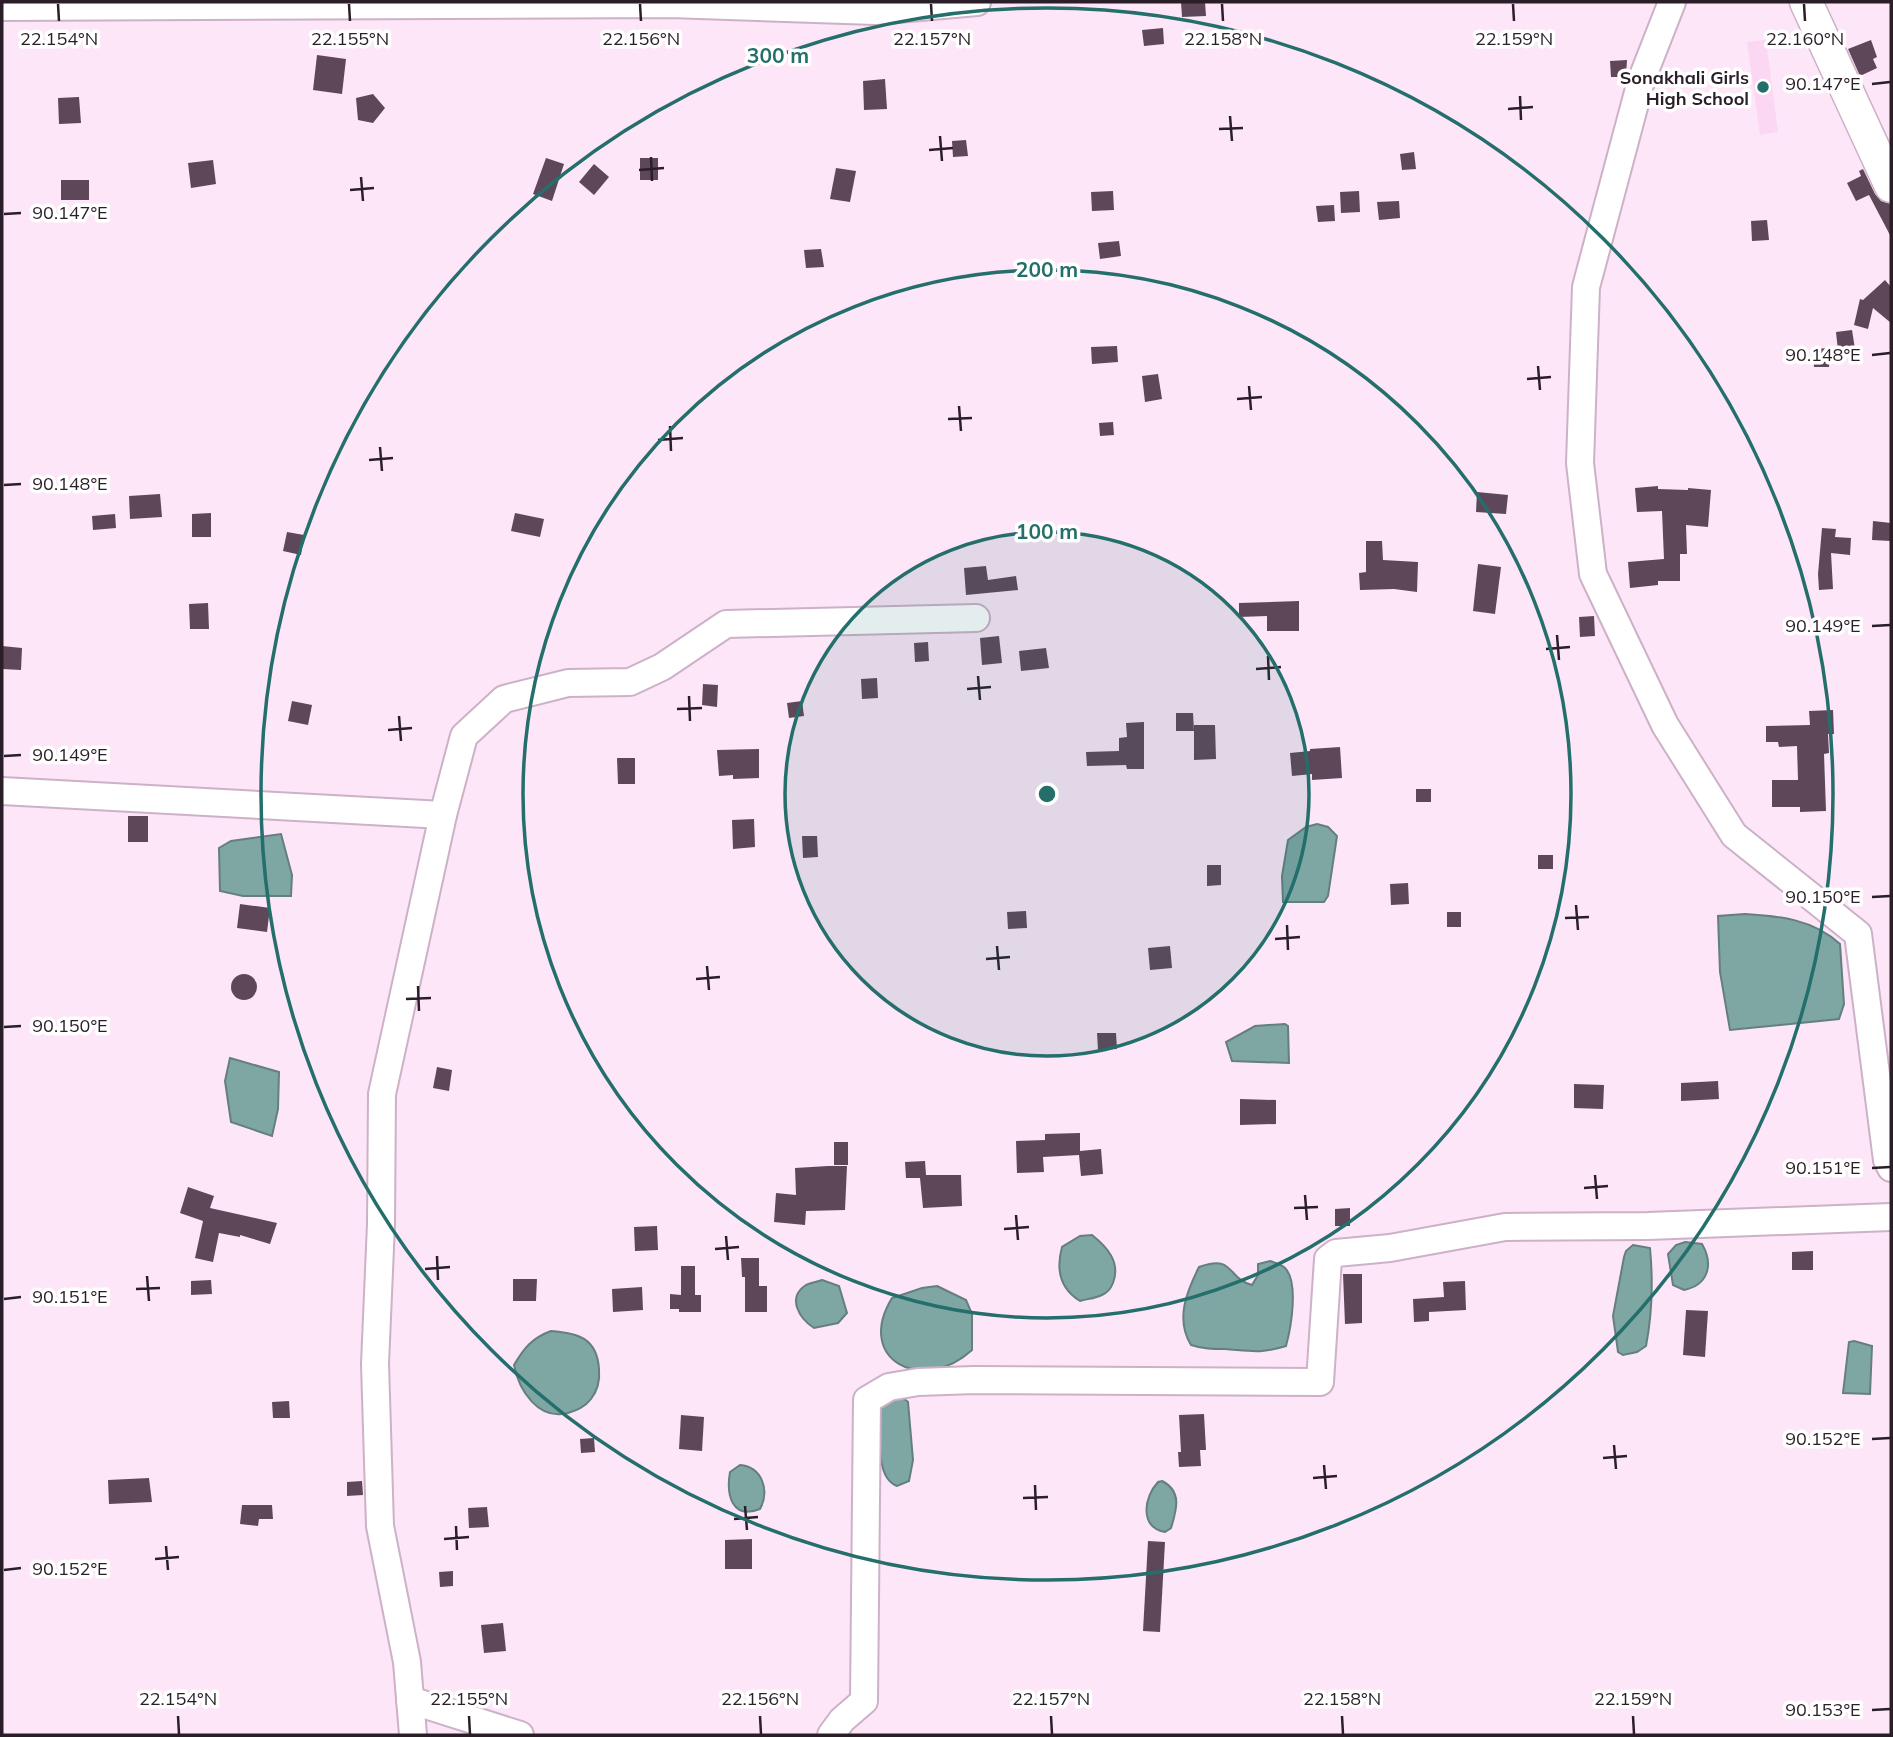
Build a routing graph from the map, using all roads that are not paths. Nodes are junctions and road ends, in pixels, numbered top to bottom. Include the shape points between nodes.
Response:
1 (977, 2) edge
2 (1672, 2) edge
3 (1806, 2) edge
4 (2, 7) edge
5 (1890, 180) edge
6 (976, 618) dead end
7 (2, 791) edge
8 (443, 815) junction
9 (1891, 1168) edge
10 (1891, 1217) edge
11 (410, 1700) junction
12 (412, 1735) edge
13 (520, 1735) edge
14 (831, 1735) edge

1 - 4 street via 875,11 670,4
2 - 9 street via 1641,81 1587,287 1580,463 1594,575 1665,725 1734,835 1858,934
3 - 5 main road
6 - 8 street via 726,624 662,667 630,682 568,683 504,699 464,736
7 - 8 street
8 - 11 street via 382,1094 375,1364 380,1526 407,1662
10 - 14 street via 1505,1227 1336,1253 1328,1259 1320,1382 974,1380 889,1387 867,1400 863,1701
11 - 12 street
11 - 13 street

